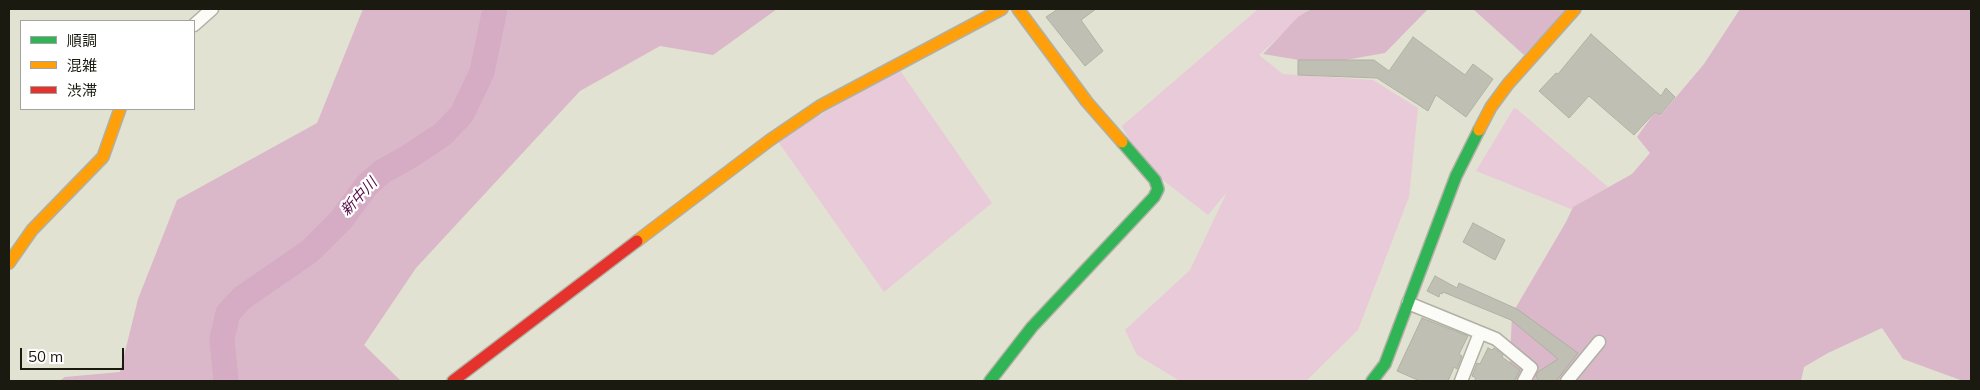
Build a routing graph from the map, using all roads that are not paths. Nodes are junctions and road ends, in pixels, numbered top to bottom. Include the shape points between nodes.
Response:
1 (212, 9) edge
2 (1002, 9) edge
3 (1018, 9) edge
4 (1576, 9) edge
5 (195, 24) edge
6 (120, 110) edge
7 (9, 263) edge
8 (1408, 303) junction
9 (1480, 332) junction
10 (1599, 342) dead end
11 (453, 381) edge
12 (990, 381) edge
13 (1372, 381) edge
14 (1461, 381) edge
15 (1524, 381) edge
16 (1567, 381) edge

1 - 5 street
2 - 11 street via 820,106 784,130
3 - 12 street via 1087,102 1155,180 1158,189 1032,327
4 - 8 street via 1491,107 1456,176
6 - 7 street via 103,157 32,230
8 - 9 street
8 - 13 street via 1385,364
9 - 14 street
9 - 15 street via 1496,339 1531,368
10 - 16 street

